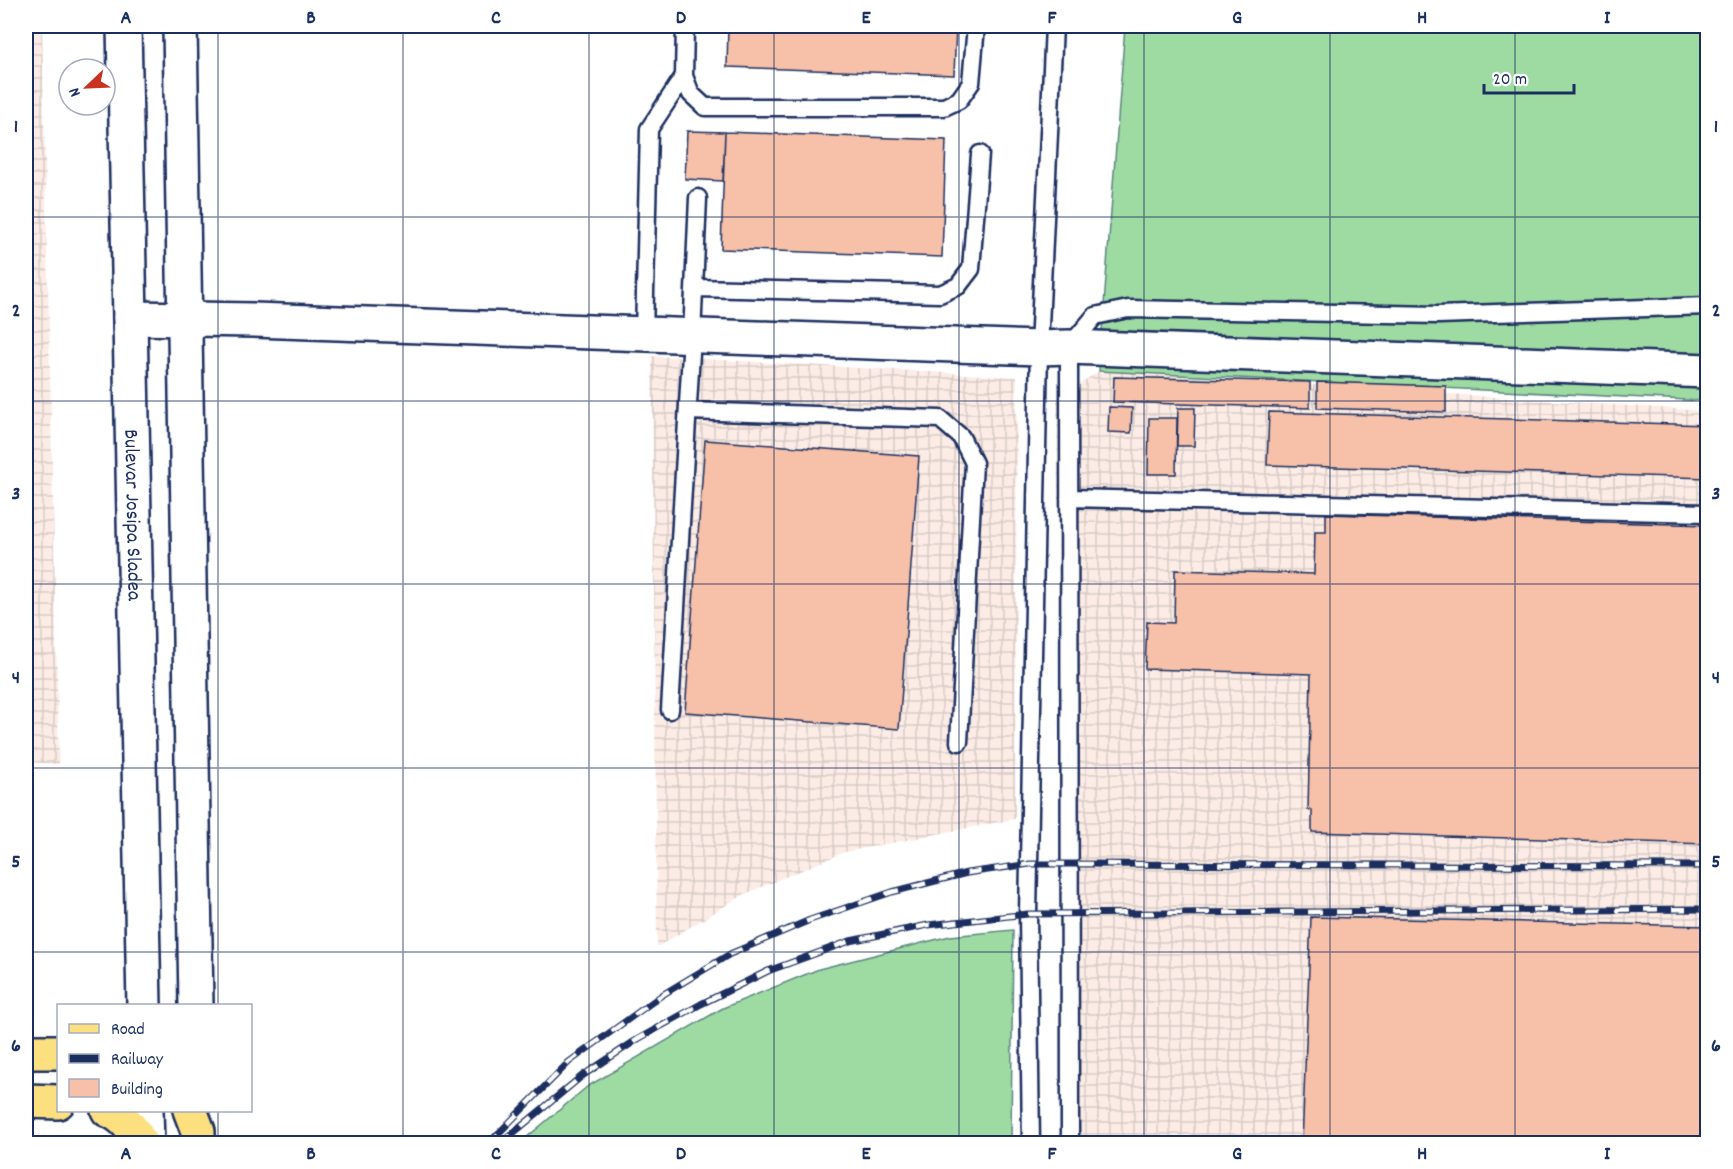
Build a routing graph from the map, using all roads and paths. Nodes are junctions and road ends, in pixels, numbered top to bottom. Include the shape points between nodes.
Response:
1 (124, 26) edge
2 (180, 26) edge
3 (685, 26) edge
4 (976, 26) edge
5 (1054, 26) edge
6 (684, 75) junction
7 (980, 154) dead end
8 (698, 198) dead end
9 (695, 288) junction
10 (1707, 306) edge
11 (130, 318) junction
12 (184, 318) junction
13 (644, 334) junction
14 (693, 336) junction
15 (1054, 348) junction
16 (1707, 371) edge
17 (688, 411) junction
18 (1070, 498) junction
19 (1707, 513) edge
20 (670, 710) dead end
21 (959, 742) dead end
22 (144, 1004) edge
23 (196, 1004) edge
24 (26, 1052) edge
25 (57, 1052) edge
26 (26, 1101) edge
27 (57, 1102) edge
28 (112, 1112) edge
29 (146, 1112) edge
30 (142, 1143) edge
31 (147, 1143) edge
32 (1030, 1143) edge
33 (1070, 1143) edge

1 - 11 street, Bulevar Josipa Sladea
2 - 12 street
3 - 6 lane
4 - 6 lane via 971,83 959,100 944,107 705,106 691,94
5 - 15 lane
6 - 13 lane via 649,129
7 - 9 lane via 971,269 958,286 940,294
8 - 9 lane
9 - 14 lane
10 - 15 lane via 1438,315 1128,309 1095,316
11 - 12 street
11 - 22 street, Bulevar Josipa Sladea
12 - 13 street
12 - 23 street
13 - 14 street
14 - 15 street
14 - 17 lane
15 - 16 street
15 - 18 lane
15 - 32 lane via 1029,914
17 - 20 lane
17 - 21 lane via 940,419 961,437 974,463
18 - 19 lane
18 - 33 lane
24 - 25 main road
26 - 27 main road
28 - 30 main road via 128,1123
29 - 31 street

